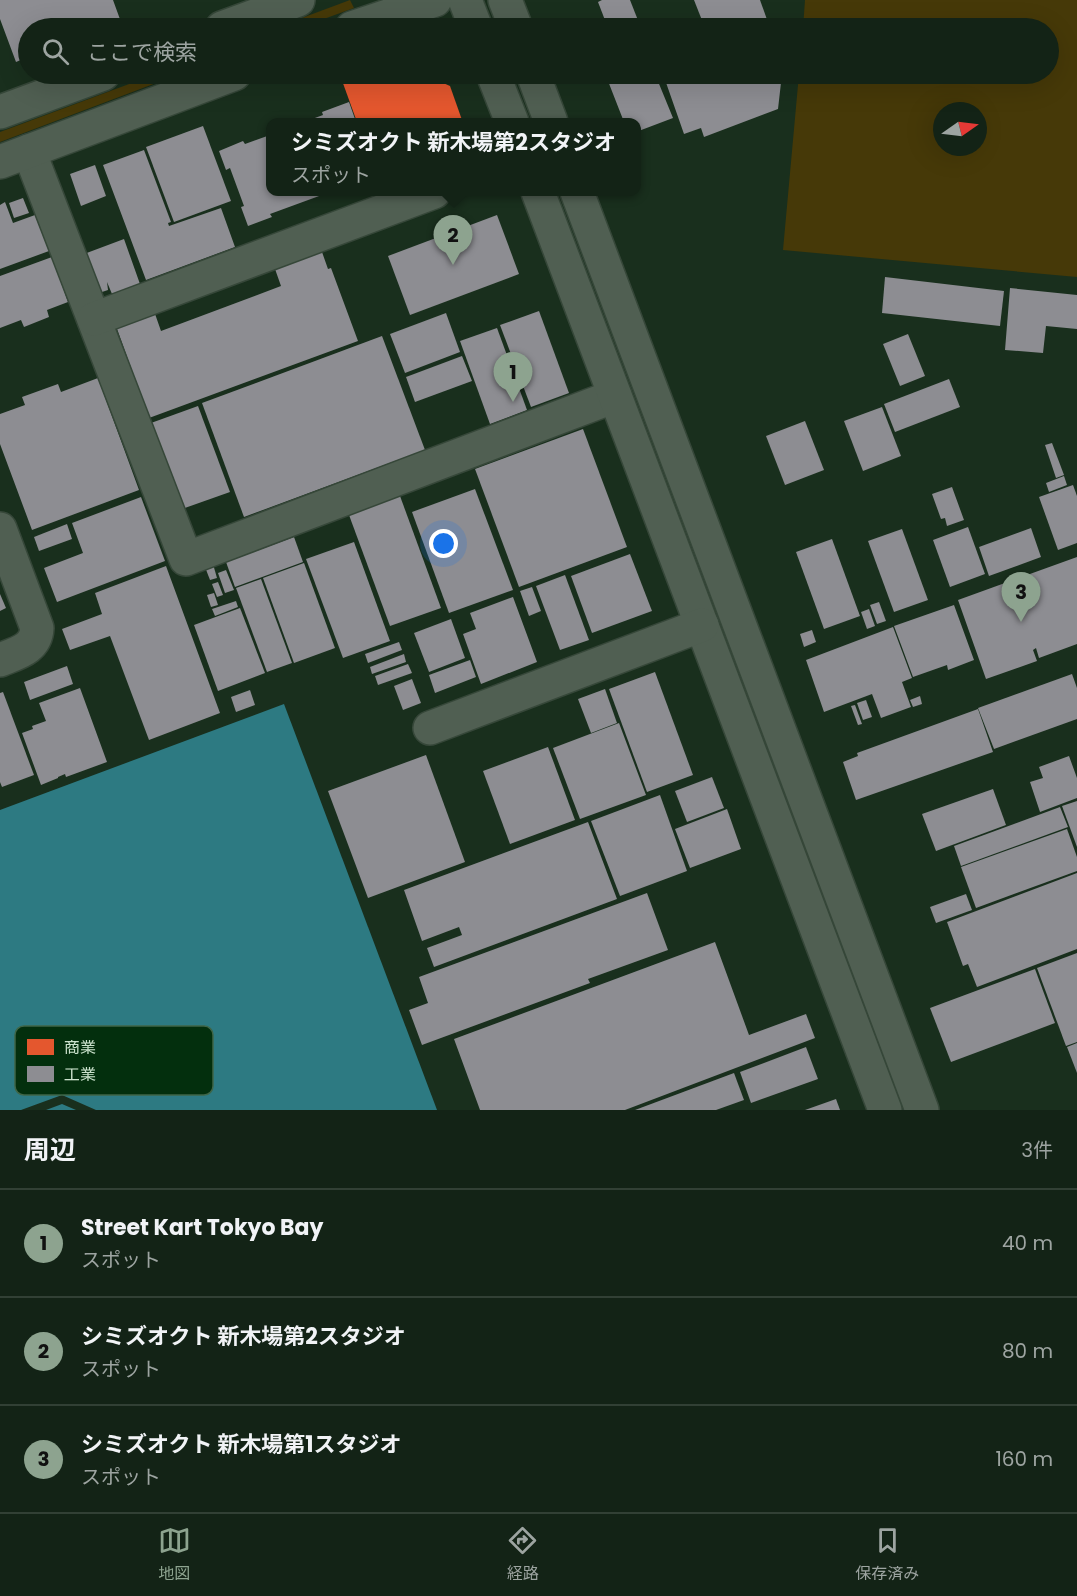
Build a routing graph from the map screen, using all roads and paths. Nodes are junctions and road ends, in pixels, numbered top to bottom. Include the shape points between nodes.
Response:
1 (298, 0) edge
2 (435, 0) edge
3 (465, 0) edge
4 (505, 0) edge
5 (249, 18) edge
6 (382, 18) edge
7 (472, 18) edge
8 (512, 18) edge
9 (76, 84) edge
10 (208, 84) edge
11 (497, 84) edge
12 (537, 84) edge
13 (0, 112) edge
14 (510, 118) edge
15 (549, 118) edge
16 (15, 157) edge
17 (423, 196) edge
18 (540, 196) edge
19 (578, 196) edge
20 (94, 319) junction
21 (615, 396) junction
22 (0, 529) edge
23 (702, 625) junction
24 (0, 660) edge
25 (430, 728) dead end
26 (859, 945) junction
27 (826, 957) junction
28 (885, 1110) edge
29 (921, 1110) edge

1 - 5 street
2 - 6 street
3 - 7 street
4 - 8 street
9 - 13 street
10 - 16 street
11 - 14 street
12 - 15 street
16 - 20 street
17 - 20 street
18 - 21 street
19 - 26 street
20 - 21 street via 186,559
21 - 23 street
22 - 24 street via 37,628 27,649
23 - 25 street
23 - 27 street
26 - 27 street
26 - 29 street
27 - 28 street

